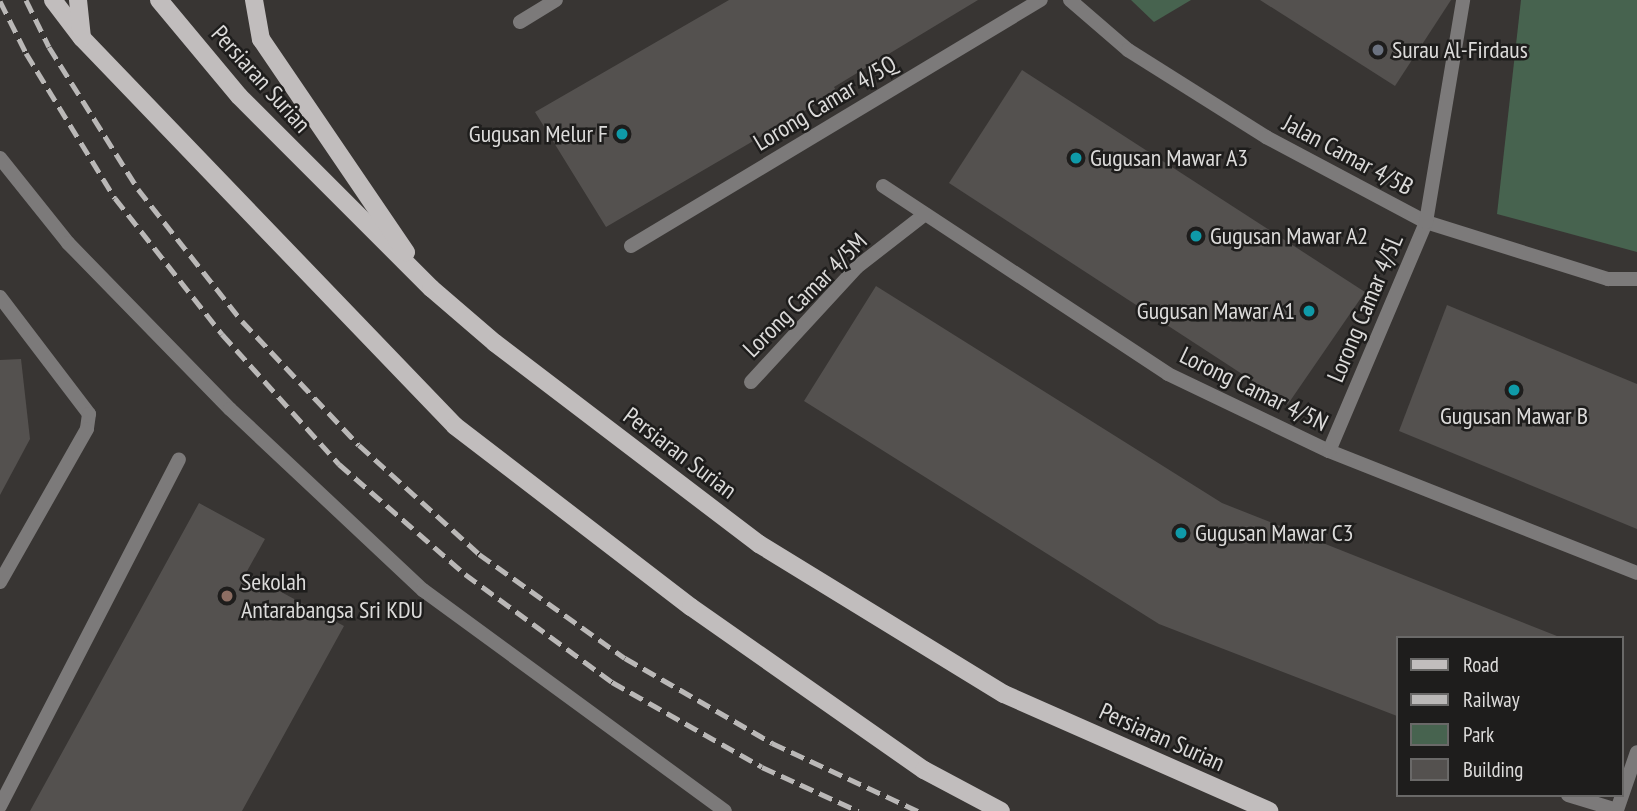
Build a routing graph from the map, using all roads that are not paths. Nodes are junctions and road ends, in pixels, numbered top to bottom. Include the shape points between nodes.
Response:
1 (53, 0) edge
2 (78, 0) edge
3 (159, 0) edge
4 (254, 0) edge
5 (556, 0) edge
6 (1041, 0) edge
7 (1070, 0) edge
8 (1462, 0) edge
9 (520, 22) dead end
10 (82, 37) junction
11 (0, 158) edge
12 (883, 186) dead end
13 (925, 214) junction
14 (1426, 222) junction
15 (631, 246) dead end
16 (1637, 279) edge
17 (431, 288) junction
18 (0, 297) edge
19 (751, 382) dead end
20 (1329, 451) junction
21 (179, 459) dead end
22 (1637, 573) edge
23 (0, 582) edge
24 (1637, 752) edge
25 (1623, 793) edge
26 (1575, 797) edge
27 (1621, 797) edge
28 (0, 806) edge
29 (724, 811) edge
30 (1001, 811) edge
31 (1269, 811) edge

1 - 10 main road
2 - 10 main road
3 - 17 main road, Persiaran Surian via 239,96
4 - 17 main road via 261,39
5 - 9 street
6 - 15 street, Lorong Camar 4/5Q
7 - 14 street, Jalan Camar 4/5B via 1128,50 1266,137
8 - 14 street, Lorong Camar 4/5L
10 - 30 main road via 455,426 691,607 924,770
11 - 29 street via 68,243 230,409 423,590
12 - 13 street, Lorong Camar 4/5N
13 - 19 street, Lorong Camar 4/5M via 857,267
13 - 20 street, Lorong Camar 4/5N via 1168,374
14 - 16 street, Jalan Camar 4/5B via 1608,279
14 - 20 street, Lorong Camar 4/5L
17 - 31 main road, Persiaran Surian via 495,343 760,544 1004,694
18 - 23 street via 89,414 87,429
20 - 22 street, Lorong Camar 4/5N
21 - 28 street
24 - 25 street
26 - 27 street via 1617,810

